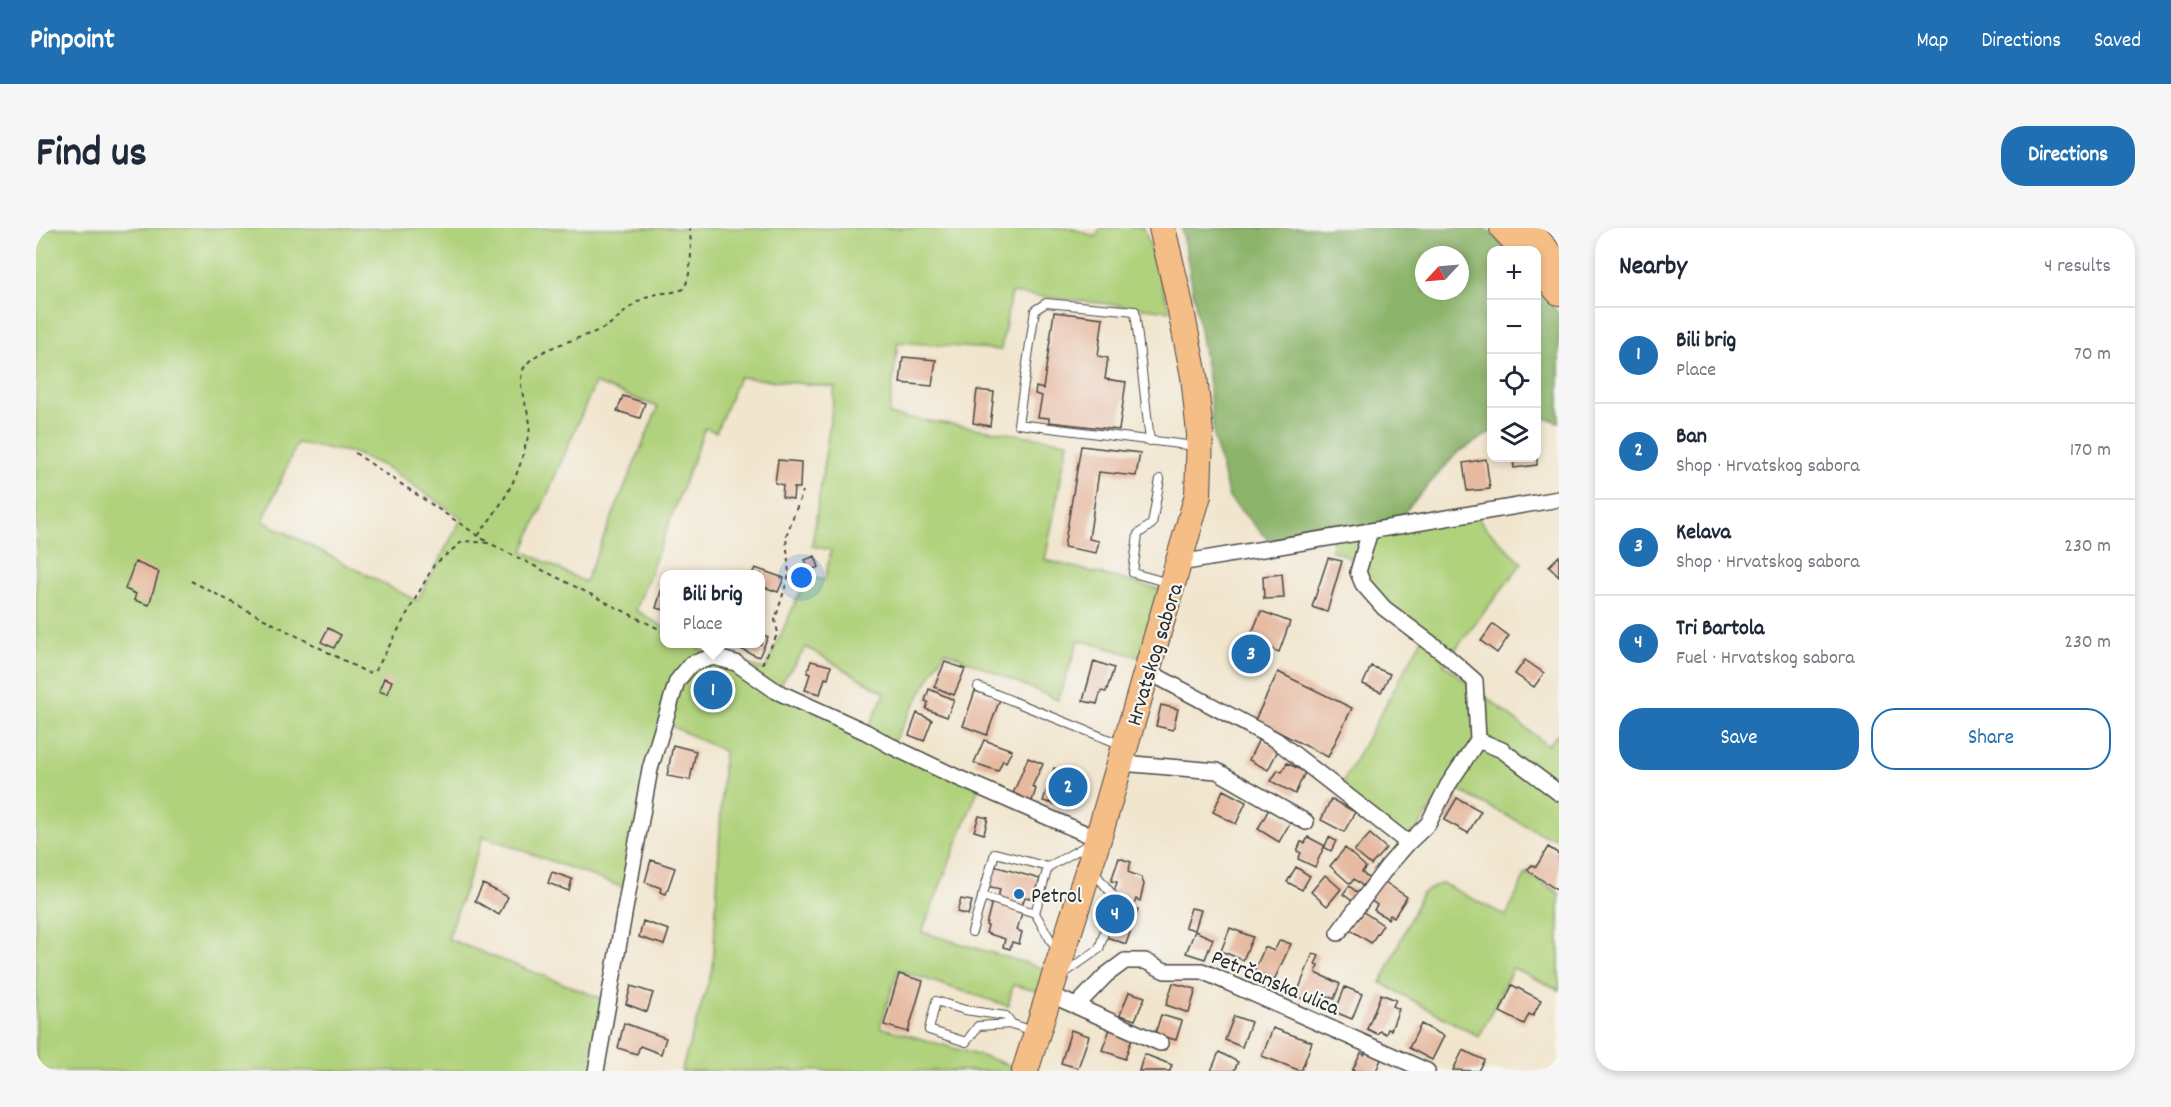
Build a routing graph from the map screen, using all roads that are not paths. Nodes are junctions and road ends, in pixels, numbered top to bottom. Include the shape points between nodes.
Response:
1 (1162, 228) edge
2 (1503, 228) edge
3 (1527, 228) edge
4 (1520, 246) edge
5 (1559, 265) edge
6 (1541, 271) edge
7 (1559, 292) edge
8 (1150, 441) junction
9 (1200, 447) junction
10 (1160, 479) dead end
11 (1559, 499) edge
12 (1370, 531) junction
13 (1177, 573) junction
14 (1147, 671) junction
15 (978, 687) dead end
16 (1478, 740) junction
17 (1123, 755) junction
18 (1559, 793) edge
19 (1306, 822) dead end
20 (1098, 839) junction
21 (1408, 843) junction
22 (1089, 866) junction
23 (1048, 867) junction
24 (982, 896) junction
25 (1035, 913) junction
26 (972, 932) dead end
27 (1338, 933) dead end
28 (1055, 978) junction
29 (1077, 1006) junction
30 (1012, 1024) junction
31 (1037, 1033) junction
32 (1160, 1043) dead end
33 (596, 1071) edge
34 (1024, 1071) edge
35 (1427, 1071) edge

1 - 9 main road, Hrvatskog sabora via 1194,376
2 - 4 main road
3 - 5 main road
6 - 7 main road
8 - 8 lane via 1135,311 1046,303 1035,310 1018,424
8 - 9 lane
9 - 13 main road, Hrvatskog sabora via 1198,495
10 - 13 lane via 1152,524 1138,534 1133,573
11 - 12 street
12 - 13 street
12 - 16 street via 1358,572 1363,584 1384,608 1475,681
13 - 14 main road, Hrvatskog sabora
14 - 17 main road, Hrvatskog sabora
14 - 21 street via 1276,740
15 - 17 lane
16 - 18 street via 1502,750
16 - 21 street via 1428,824
17 - 19 street via 1217,771
17 - 20 main road, Hrvatskog sabora
20 - 22 main road, Hrvatskog sabora
20 - 23 lane
20 - 33 street via 776,691 736,663 713,657 691,664 677,681 650,770
21 - 27 street
22 - 28 main road, Hrvatskog sabora
22 - 28 lane via 1115,898 1099,949
23 - 24 lane via 995,853
23 - 25 lane
24 - 25 lane
24 - 26 lane
25 - 28 lane
28 - 29 street
28 - 31 main road, Hrvatskog sabora
29 - 32 street
29 - 35 street, Petrčanska ulica via 1125,961 1145,960 1165,971 1202,971
30 - 30 lane via 1006,1016 936,1001 929,1030 966,1042 978,1026
30 - 31 lane
31 - 34 main road, Hrvatskog sabora

